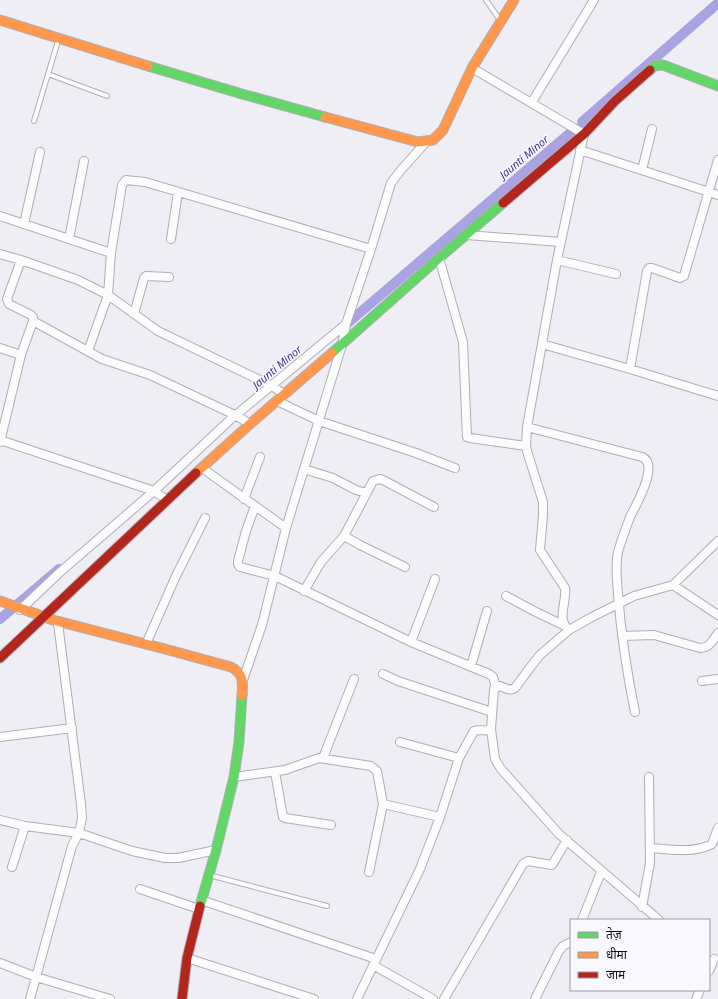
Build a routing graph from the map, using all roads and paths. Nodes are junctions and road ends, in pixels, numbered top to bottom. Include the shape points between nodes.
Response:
1 (486, 0) edge
2 (514, 0) edge
3 (594, 0) edge
4 (0, 20) edge
5 (500, 20) junction
6 (58, 39) junction
7 (472, 68) junction
8 (48, 74) junction
9 (718, 86) edge
10 (107, 96) dead end
11 (532, 102) junction
12 (34, 121) dead end
13 (652, 129) dead end
14 (584, 134) junction
15 (426, 142) junction
16 (580, 150) junction
17 (40, 152) dead end
18 (718, 160) edge
19 (84, 161) dead end
20 (642, 170) junction
21 (178, 192) junction
22 (709, 192) junction
23 (718, 195) edge
24 (0, 216) edge
25 (24, 224) junction
26 (466, 235) junction
27 (69, 239) junction
28 (171, 239) dead end
29 (561, 242) junction
30 (371, 249) junction
31 (111, 253) junction
32 (0, 254) edge
33 (439, 258) junction
34 (21, 260) junction
35 (557, 260) junction
36 (616, 274) dead end
37 (169, 277) dead end
38 (108, 296) junction
39 (134, 314) junction
40 (33, 320) junction
41 (345, 326) junction
42 (343, 341) junction
43 (542, 344) junction
44 (0, 348) edge
45 (88, 351) junction
46 (21, 355) junction
47 (630, 369) junction
48 (278, 392) junction
49 (718, 396) edge
50 (3, 417) edge
51 (244, 420) junction
52 (319, 421) junction
53 (527, 427) junction
54 (0, 441) edge
55 (526, 446) junction
56 (260, 458) dead end
57 (202, 468) junction
58 (454, 468) dead end
59 (304, 469) junction
60 (366, 493) junction
61 (161, 495) junction
62 (244, 498) junction
63 (255, 506) junction
64 (434, 508) dead end
65 (205, 518) dead end
66 (286, 528) junction
67 (344, 536) junction
68 (718, 541) edge
69 (405, 567) dead end
70 (275, 576) junction
71 (434, 579) dead end
72 (673, 585) junction
73 (304, 591) junction
74 (506, 596) dead end
75 (0, 601) edge
76 (619, 603) junction
77 (23, 611) junction
78 (487, 611) dead end
79 (718, 615) edge
80 (39, 616) junction
81 (58, 623) junction
82 (566, 627) junction
83 (718, 633) edge
84 (622, 636) junction
85 (411, 642) junction
86 (146, 644) junction
87 (0, 658) edge
88 (472, 666) junction
89 (384, 674) dead end
90 (718, 679) edge
91 (242, 680) junction
92 (354, 680) dead end
93 (702, 681) dead end
94 (496, 687) junction
95 (492, 712) junction
96 (635, 712) dead end
97 (72, 728) junction
98 (491, 729) junction
99 (0, 737) edge
100 (400, 742) dead end
101 (323, 758) junction
102 (460, 758) junction
103 (275, 772) junction
104 (234, 777) junction
105 (649, 777) dead end
106 (383, 804) junction
107 (440, 817) junction
108 (0, 820) edge
109 (331, 825) dead end
110 (25, 826) junction
111 (718, 828) edge
112 (79, 833) junction
113 (567, 840) junction
114 (650, 848) junction
115 (216, 850) junction
116 (12, 867) dead end
117 (369, 872) dead end
118 (601, 872) junction
119 (209, 874) junction
120 (140, 889) dead end
121 (200, 905) junction
122 (327, 906) dead end
123 (642, 907) junction
124 (582, 919) edge
125 (657, 919) edge
126 (570, 942) edge
127 (188, 958) junction
128 (714, 958) edge
129 (374, 962) junction
130 (0, 963) edge
131 (710, 968) edge
132 (36, 977) junction
133 (30, 999) edge
134 (110, 999) edge
135 (182, 999) edge
136 (314, 999) edge
137 (357, 999) edge
138 (433, 999) edge
139 (444, 999) edge
140 (535, 999) edge

1 - 5 lane
2 - 5 street
3 - 11 street
4 - 6 street
5 - 7 street
6 - 8 lane
6 - 15 street via 242,94 418,142
7 - 11 street
7 - 15 street via 443,130 433,140
8 - 10 lane
8 - 12 lane
9 - 14 street via 663,65 654,66 615,101
11 - 14 street
13 - 20 street
14 - 16 street
14 - 26 street
15 - 30 street via 390,183
16 - 20 street
16 - 29 street
17 - 25 street
18 - 22 street
19 - 27 street
20 - 22 street
21 - 28 street
21 - 30 street
21 - 31 street via 145,182 124,181
22 - 23 street
22 - 47 street via 683,278 652,268 647,271
24 - 25 street
25 - 27 street
26 - 29 street
26 - 33 street
27 - 31 street
29 - 35 street
30 - 41 street
31 - 38 street
32 - 34 street
33 - 42 street
33 - 55 street via 463,342 467,436
34 - 38 street via 78,280
34 - 40 street via 7,299 9,304 31,314
35 - 36 street
35 - 43 street
37 - 39 street via 144,278
38 - 39 street
38 - 45 street
39 - 48 street via 158,331
40 - 45 street
40 - 46 street
41 - 42 street
41 - 48 street
42 - 48 street
42 - 52 street
43 - 47 street
43 - 53 street
44 - 46 street
45 - 51 street via 102,359 150,375
46 - 50 street
47 - 49 street
48 - 51 street
48 - 51 street
48 - 52 street
50 - 54 street
51 - 57 street
51 - 61 street
52 - 58 street
52 - 59 street
53 - 55 street
53 - 76 street via 645,458 648,470 644,488 630,517 617,560
54 - 61 street
55 - 82 street via 543,502 541,553 565,588 562,619
56 - 62 street
57 - 61 street
57 - 62 street
59 - 60 street via 333,478
59 - 66 street
60 - 64 street via 373,482 380,479
60 - 67 street
61 - 77 street via 59,573
61 - 80 street
62 - 63 street
63 - 66 street
63 - 70 street via 238,564 240,567
65 - 86 street
66 - 70 street
67 - 69 street
67 - 73 street via 321,562
68 - 72 street
70 - 73 street
70 - 91 street via 262,624
71 - 85 street
72 - 76 street
72 - 79 street
73 - 85 street
74 - 82 street
75 - 77 street
76 - 82 street
76 - 84 street
77 - 80 street
78 - 88 street
80 - 81 street
80 - 87 street
81 - 86 street
81 - 97 street
82 - 94 street via 515,688 508,690
83 - 84 street via 705,648 654,635
84 - 96 street
85 - 88 street
86 - 91 street via 231,667 238,671
88 - 94 street via 493,676
89 - 95 street
90 - 93 street
91 - 104 street
92 - 101 street
94 - 95 street
95 - 98 street
97 - 99 street
97 - 112 street via 82,818
98 - 102 street via 474,731
98 - 113 street via 497,764
100 - 102 street
101 - 103 street
101 - 106 street via 375,768
102 - 107 street
103 - 104 street
103 - 109 street via 283,817
104 - 115 street
105 - 114 street
106 - 107 street
106 - 117 street
107 - 129 street via 420,869
108 - 110 street
110 - 112 street
110 - 116 street
111 - 114 street via 712,844 700,850
112 - 115 street via 132,851 165,858 178,858
112 - 132 street via 72,846
113 - 118 street
113 - 139 street via 552,865 528,861 523,864
114 - 123 street via 650,863
115 - 119 street
118 - 123 street
118 - 124 street
119 - 121 street
119 - 122 lane
120 - 121 street
121 - 127 street
121 - 129 street
123 - 125 street
126 - 140 street via 559,951
127 - 135 street
127 - 136 street
128 - 131 street
129 - 137 street
129 - 138 street
130 - 132 street
132 - 133 street
132 - 134 street

